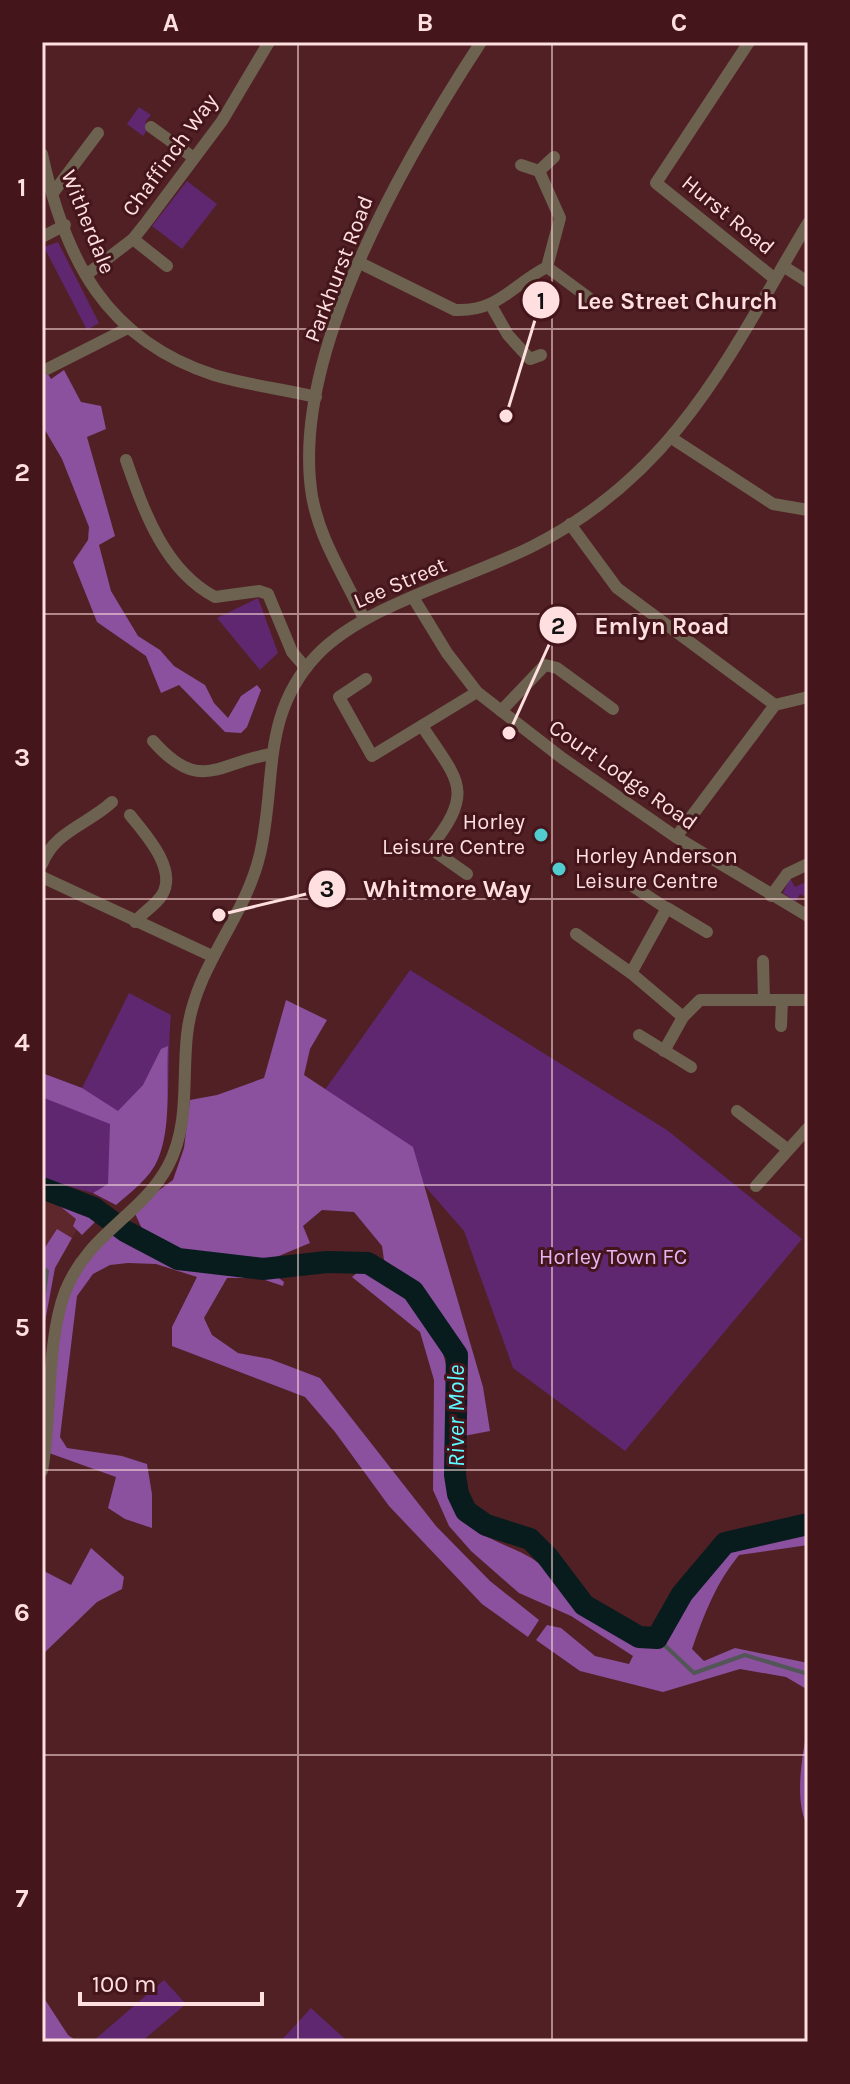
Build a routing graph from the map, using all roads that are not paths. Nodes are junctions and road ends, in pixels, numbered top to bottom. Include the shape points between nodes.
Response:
1 (268, 42) edge
2 (481, 42) edge
3 (731, 42) edge
4 (746, 46) edge
5 (151, 127) dead end
6 (98, 133) dead end
7 (42, 154) edge
8 (554, 157) dead end
9 (194, 158) junction
10 (521, 165) dead end
11 (539, 171) junction
12 (53, 193) junction
13 (808, 223) edge
14 (65, 225) junction
15 (42, 237) edge
16 (133, 239) junction
17 (360, 263) junction
18 (167, 266) dead end
19 (783, 266) junction
20 (547, 267) junction
21 (86, 275) junction
22 (775, 279) junction
23 (808, 282) edge
24 (589, 298) dead end
25 (492, 307) junction
26 (126, 329) junction
27 (532, 361) dead end
28 (47, 369) dead end
29 (316, 397) junction
30 (673, 439) junction
31 (126, 460) dead end
32 (808, 510) edge
33 (570, 524) junction
34 (414, 599) junction
35 (364, 619) junction
36 (306, 668) junction
37 (366, 679) dead end
38 (477, 692) junction
39 (808, 697) edge
40 (775, 705) junction
41 (613, 709) dead end
42 (501, 711) junction
43 (422, 726) junction
44 (153, 741) dead end
45 (271, 754) junction
46 (112, 802) dead end
47 (130, 815) dead end
48 (676, 837) junction
49 (42, 864) edge
50 (808, 864) edge
51 (467, 874) dead end
52 (42, 877) edge
53 (634, 887) dead end
54 (771, 896) junction
55 (666, 908) junction
56 (808, 916) edge
57 (135, 922) junction
58 (707, 932) dead end
59 (576, 934) dead end
60 (212, 956) junction
61 (763, 961) dead end
62 (631, 973) junction
63 (764, 1000) junction
64 (782, 1000) junction
65 (808, 1000) edge
66 (683, 1017) junction
67 (781, 1026) dead end
68 (639, 1035) dead end
69 (664, 1051) junction
70 (691, 1067) dead end
71 (737, 1111) dead end
72 (808, 1128) edge
73 (786, 1148) junction
74 (756, 1186) dead end
75 (42, 1471) edge

1 - 9 street, Chaffinch Way
2 - 17 street, Parkhurst Road via 386,199
3 - 4 street
4 - 22 street, Hurst Road via 656,183
5 - 9 street
6 - 12 street
7 - 12 street, Witherdale
8 - 11 street
9 - 16 street, Chaffinch Way
10 - 11 street
11 - 20 street via 560,218
12 - 14 street, Witherdale
13 - 19 street, Lee Street
14 - 15 street
14 - 21 street, Witherdale
16 - 18 street
16 - 21 street, Chaffinch Way
17 - 25 street via 455,310
17 - 29 street, Parkhurst Road via 336,322
19 - 22 street, Lee Street
19 - 23 street
20 - 24 street
20 - 25 street
21 - 26 street, Witherdale
22 - 30 street, Lee Street
25 - 27 street
26 - 28 street
26 - 29 street, Witherdale via 159,351 217,376
29 - 35 street, Parkhurst Road via 310,468 316,516
30 - 32 street via 773,504
30 - 33 street, Lee Street via 622,491
31 - 36 street via 162,546 215,597 268,594 292,652
33 - 34 street, Lee Street
33 - 40 street via 617,588
34 - 35 street, Lee Street
34 - 38 street, Court Lodge Road
35 - 36 street, Lee Street
36 - 45 street, Lee Street via 290,687
37 - 43 street via 339,697 372,756
38 - 42 street, Court Lodge Road
38 - 43 street
39 - 40 street
40 - 48 street
41 - 42 street via 557,668 545,665
42 - 48 street, Court Lodge Road
43 - 51 street via 459,791 454,815 430,848
44 - 45 street via 172,763 212,773
45 - 60 street, Lee Street via 260,857 251,887
46 - 49 street via 53,842
47 - 57 street via 157,849 167,883 161,897
48 - 54 street, Court Lodge Road
50 - 54 street via 787,874
52 - 57 street
53 - 55 street
54 - 56 street, Court Lodge Road
55 - 58 street
55 - 62 street
57 - 60 street
59 - 62 street
60 - 75 street, Lee Street via 187,1035 183,1126 160,1179 101,1235 63,1297
61 - 63 street
62 - 66 street
63 - 64 street
63 - 66 street via 700,1000
64 - 65 street
64 - 67 street
66 - 69 street
68 - 69 street
69 - 70 street
71 - 73 street
72 - 73 street
73 - 74 street

